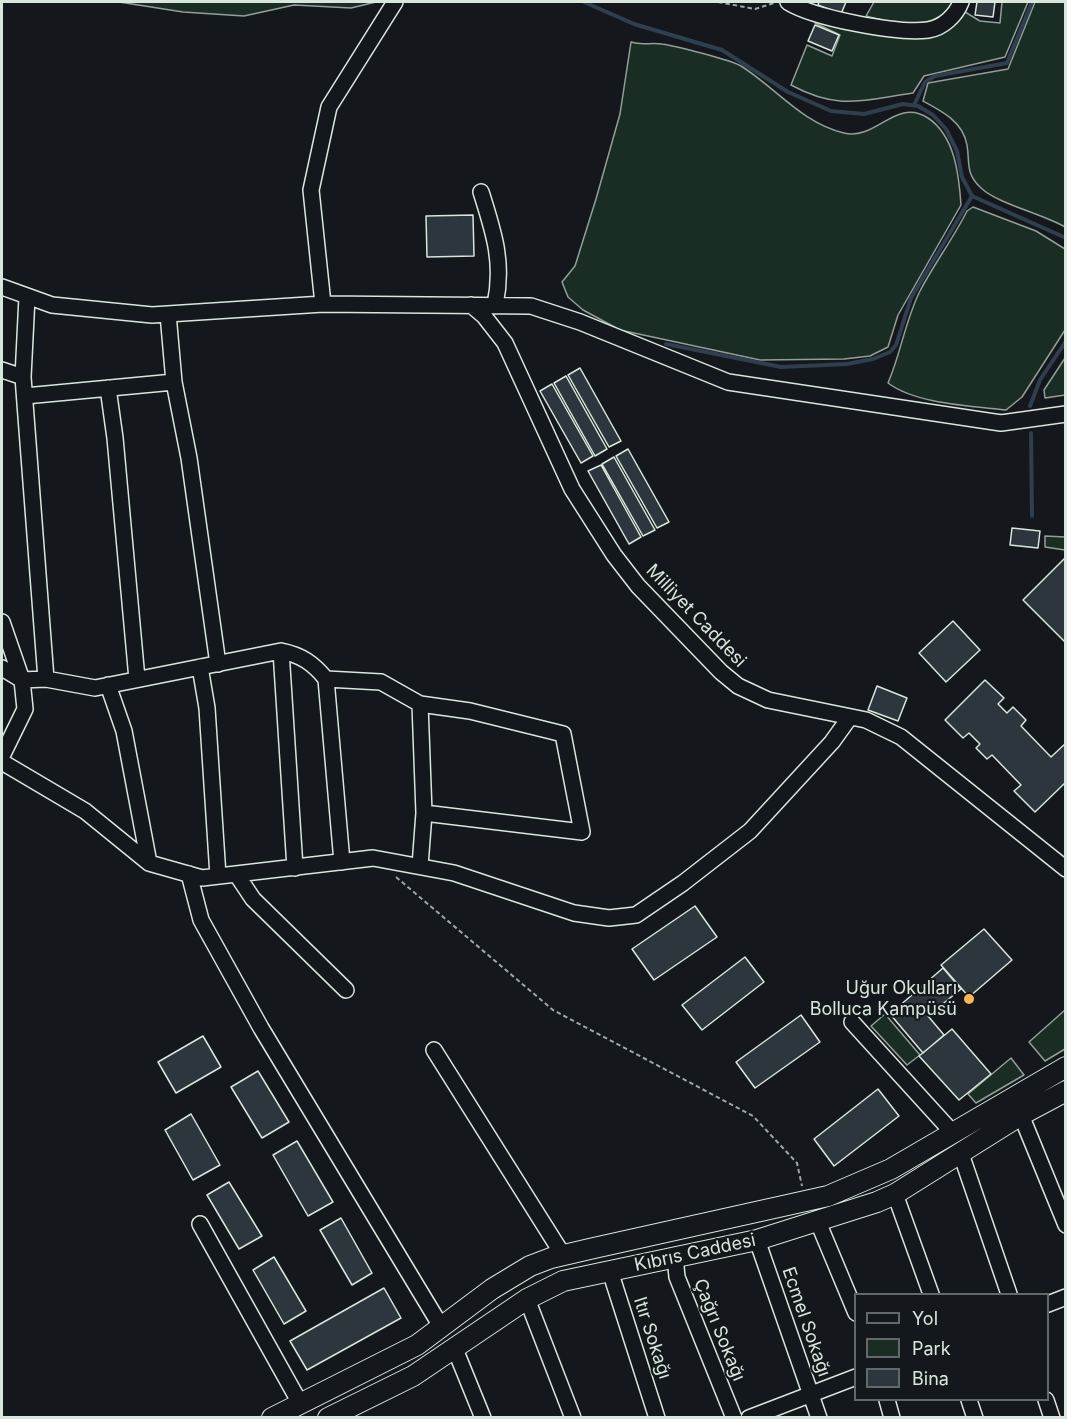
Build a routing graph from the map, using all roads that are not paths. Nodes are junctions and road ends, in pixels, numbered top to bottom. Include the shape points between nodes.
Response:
1 (395, 2) edge
2 (788, 2) edge
3 (961, 2) edge
4 (481, 192) dead end
5 (2, 287) edge
6 (27, 297) junction
7 (323, 304) junction
8 (471, 305) junction
9 (495, 305) junction
10 (168, 314) junction
11 (2, 370) edge
12 (23, 377) junction
13 (174, 382) junction
14 (108, 388) junction
15 (25, 396) junction
16 (1065, 414) edge
17 (2, 622) edge
18 (281, 651) junction
19 (218, 664) junction
20 (200, 667) junction
21 (2, 668) edge
22 (46, 679) junction
23 (137, 679) junction
24 (326, 679) junction
25 (22, 680) junction
26 (108, 685) junction
27 (420, 704) junction
28 (850, 717) junction
29 (2, 756) edge
30 (2, 762) edge
31 (424, 813) junction
32 (342, 862) junction
33 (149, 863) junction
34 (1064, 866) edge
35 (420, 867) junction
36 (295, 868) junction
37 (189, 874) junction
38 (237, 875) junction
39 (218, 876) junction
40 (346, 990) dead end
41 (852, 1022) dead end
42 (434, 1050) dead end
43 (1065, 1067) edge
44 (1065, 1091) edge
45 (1021, 1115) junction
46 (953, 1133) junction
47 (961, 1154) junction
48 (895, 1194) junction
49 (818, 1222) junction
50 (200, 1224) dead end
51 (1065, 1224) edge
52 (757, 1240) junction
53 (563, 1255) junction
54 (675, 1257) junction
55 (610, 1271) junction
56 (931, 1293) edge
57 (1010, 1293) edge
58 (1065, 1297) edge
59 (527, 1299) junction
60 (1049, 1303) edge
61 (854, 1311) edge
62 (442, 1328) junction
63 (455, 1349) junction
64 (854, 1377) edge
65 (811, 1394) junction
66 (887, 1401) edge
67 (969, 1401) edge
68 (1046, 1401) edge
69 (300, 1403) junction
70 (272, 1418) edge
71 (328, 1418) edge
72 (483, 1418) edge
73 (573, 1418) edge
74 (657, 1418) edge
75 (734, 1418) edge
76 (749, 1418) edge
77 (819, 1418) edge
78 (892, 1418) edge
79 (975, 1418) edge
80 (1052, 1418) edge

1 - 7 street via 329,107 311,190
2 - 3 street via 834,18 891,29 928,30 952,17
4 - 9 street via 496,241 500,280
5 - 6 street
6 - 10 street via 52,305
6 - 12 street
7 - 8 street
7 - 10 street
8 - 9 street
8 - 28 street, Milliyet Caddesi via 505,344 572,489 638,586 738,686 768,700
9 - 16 street via 541,309 728,382 1001,423
10 - 13 street
11 - 12 street
12 - 15 street
13 - 14 street
13 - 19 street via 189,458
14 - 15 street
14 - 23 street via 116,438
15 - 22 street
17 - 25 street
18 - 19 street
18 - 24 street via 298,654
18 - 36 street
19 - 20 street
20 - 23 street
20 - 39 street via 207,708
21 - 25 street
22 - 25 street
22 - 26 street via 95,688
23 - 26 street
24 - 27 street via 381,682
24 - 32 street
25 - 29 street via 25,709
26 - 33 street via 124,731
27 - 31 street
27 - 31 street via 470,711 563,734 582,832
28 - 34 street, Milliyet Caddesi via 901,736
28 - 35 street via 750,831 636,915 609,918 574,913 454,873
30 - 33 street via 85,811
31 - 35 street
32 - 35 street via 373,858
32 - 36 street
33 - 37 street
36 - 38 street
37 - 39 street via 202,878
37 - 62 street via 201,920 261,1028
38 - 39 street
38 - 40 street via 253,899
41 - 46 street
42 - 53 street
43 - 46 main road
44 - 45 main road, Kıbrıs Caddesi
45 - 47 main road, Kıbrıs Caddesi
45 - 51 street
46 - 53 main road via 862,1183 805,1202
47 - 48 main road, Kıbrıs Caddesi
47 - 57 street
48 - 49 main road, Kıbrıs Caddesi
48 - 56 street
49 - 52 main road, Kıbrıs Caddesi
49 - 61 street
50 - 69 street
52 - 54 main road, Kıbrıs Caddesi
52 - 65 street, Ecmel Sokağı
53 - 62 main road via 509,1278
54 - 55 main road, Kıbrıs Caddesi
54 - 75 street, Çağrı Sokağı via 677,1277
55 - 59 main road, Kıbrıs Caddesi via 563,1281
55 - 74 street, Itır Sokağı
58 - 60 street
59 - 63 main road, Kıbrıs Caddesi
59 - 73 street
62 - 69 main road via 397,1356
63 - 71 main road, Kıbrıs Caddesi via 413,1376
63 - 72 street
64 - 65 street
65 - 76 street
65 - 77 street, Ecmel Sokağı
66 - 78 street
67 - 79 street
68 - 80 street
69 - 70 main road

